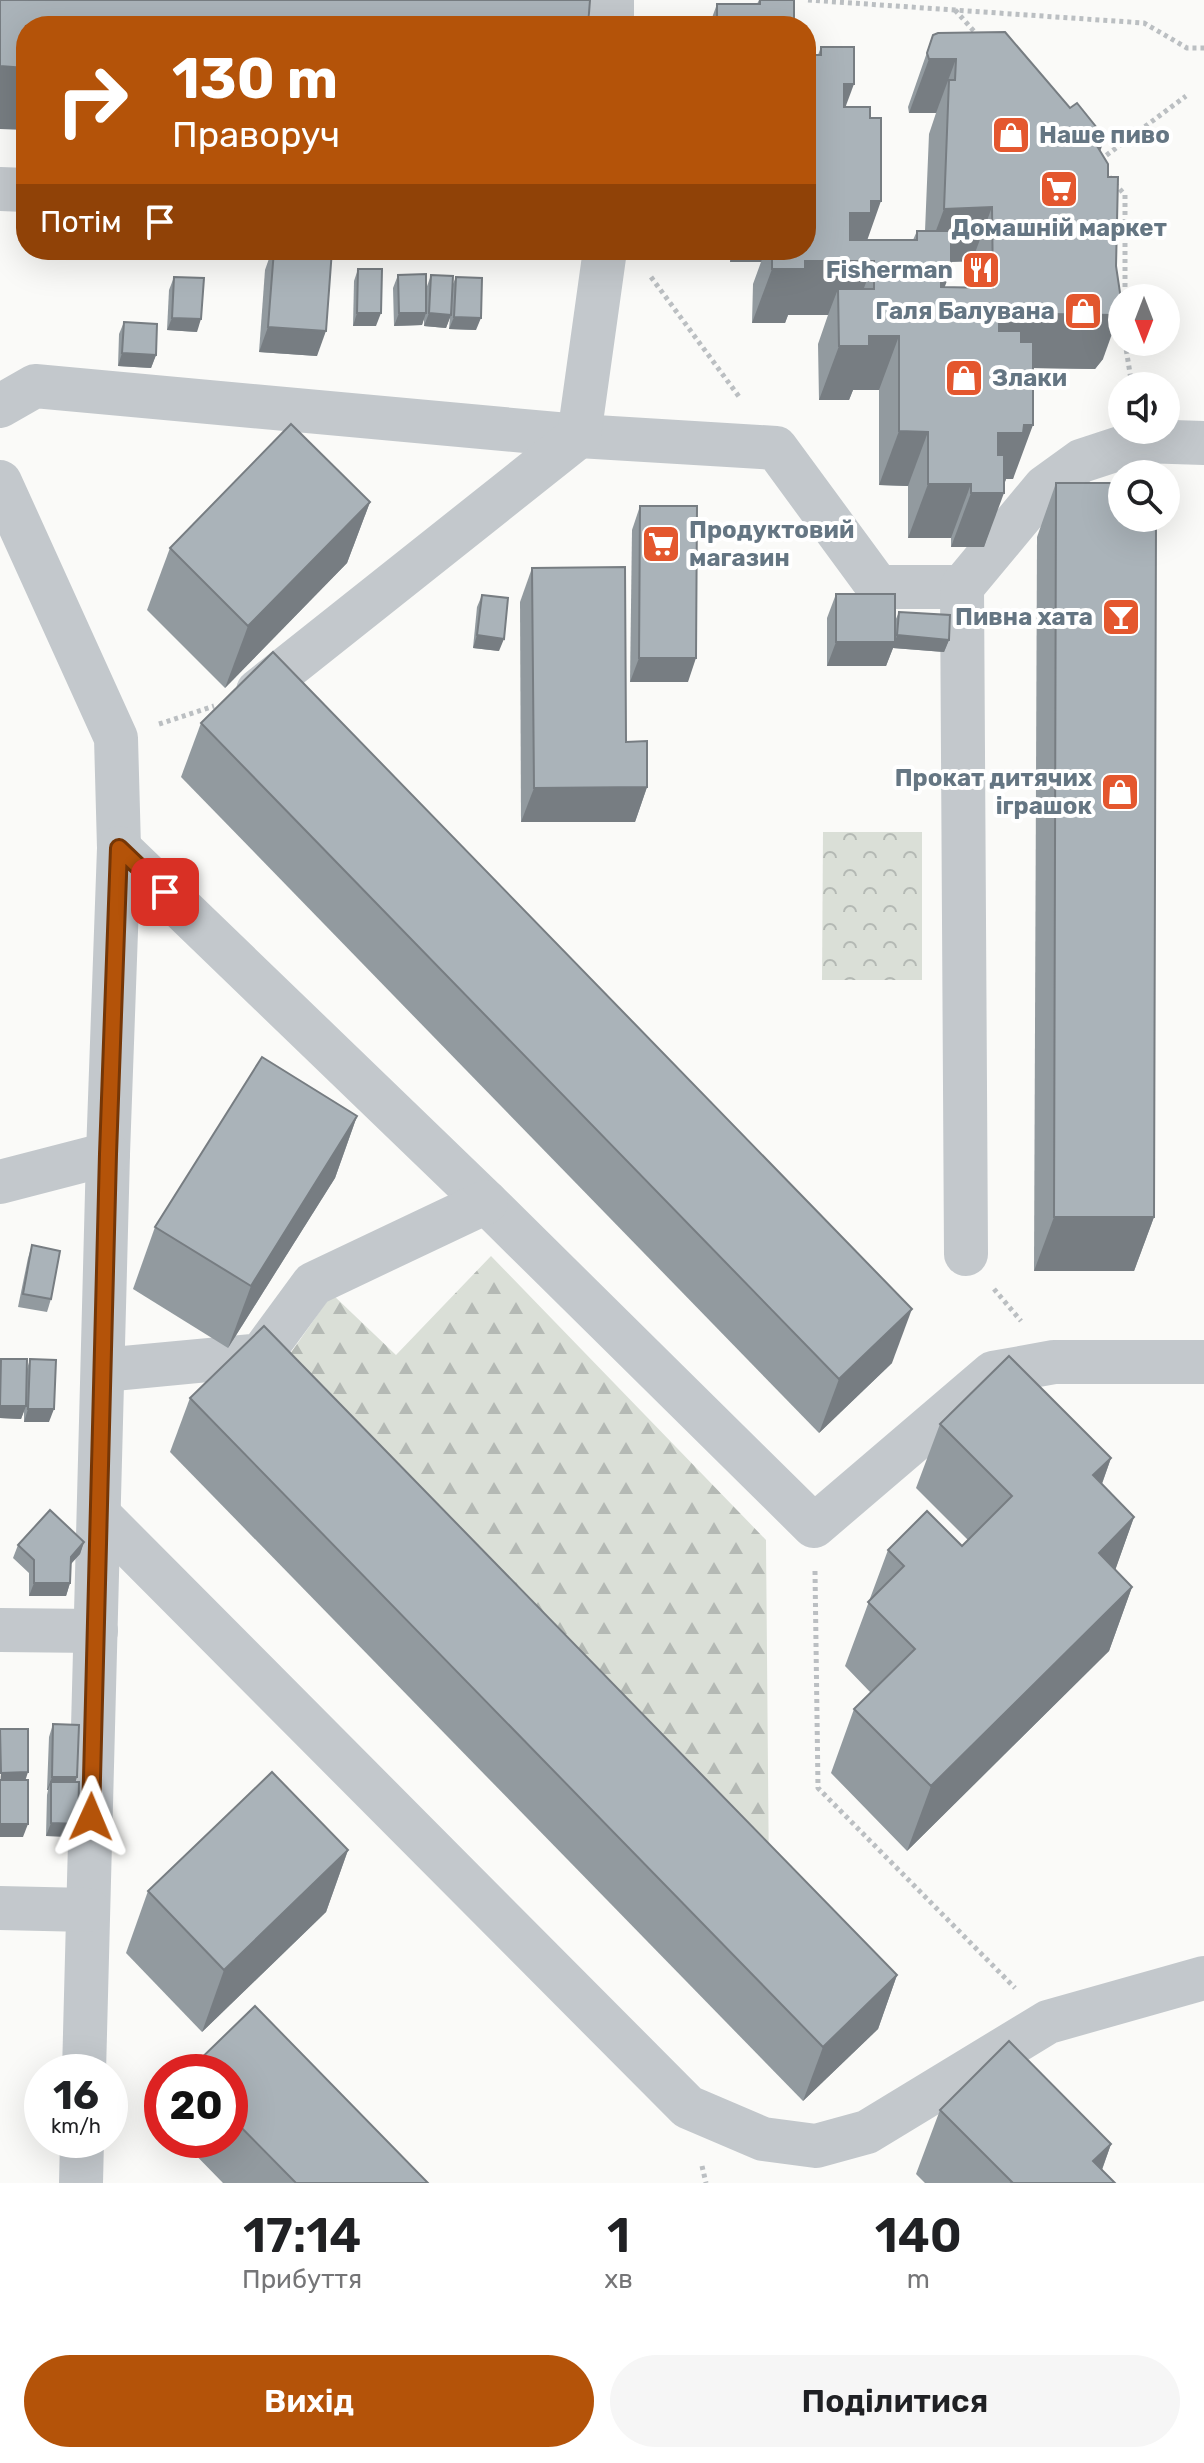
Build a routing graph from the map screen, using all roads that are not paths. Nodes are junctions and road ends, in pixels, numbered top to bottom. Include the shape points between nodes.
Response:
1 (604, 260) edge
2 (0, 406) edge
3 (579, 436) junction
4 (1204, 443) edge
5 (0, 482) edge
6 (962, 587) junction
7 (258, 691) edge
8 (119, 848) junction
9 (108, 1154) junction
10 (0, 1182) edge
11 (486, 1202) junction
12 (966, 1254) road end
13 (1204, 1362) edge
14 (103, 1370) junction
15 (99, 1515) junction
16 (0, 1630) edge
17 (96, 1631) junction
18 (0, 1908) edge
19 (88, 1910) junction
20 (1204, 1978) edge
21 (84, 2054) edge

1 - 3 lane
2 - 3 lane via 35,386
3 - 6 lane via 776,448 878,587
3 - 7 lane
4 - 6 lane via 1142,441 1081,461 1045,487
5 - 8 lane via 116,738
6 - 12 lane
8 - 9 lane
8 - 11 lane
9 - 10 lane
9 - 14 lane
11 - 13 lane via 814,1526 993,1373 1054,1362
11 - 14 lane via 313,1284 261,1355
14 - 15 lane
15 - 17 lane
15 - 20 lane via 688,2107 763,2139 816,2146 867,2132 1048,2022
16 - 17 lane
17 - 19 lane
18 - 19 lane
19 - 21 lane

